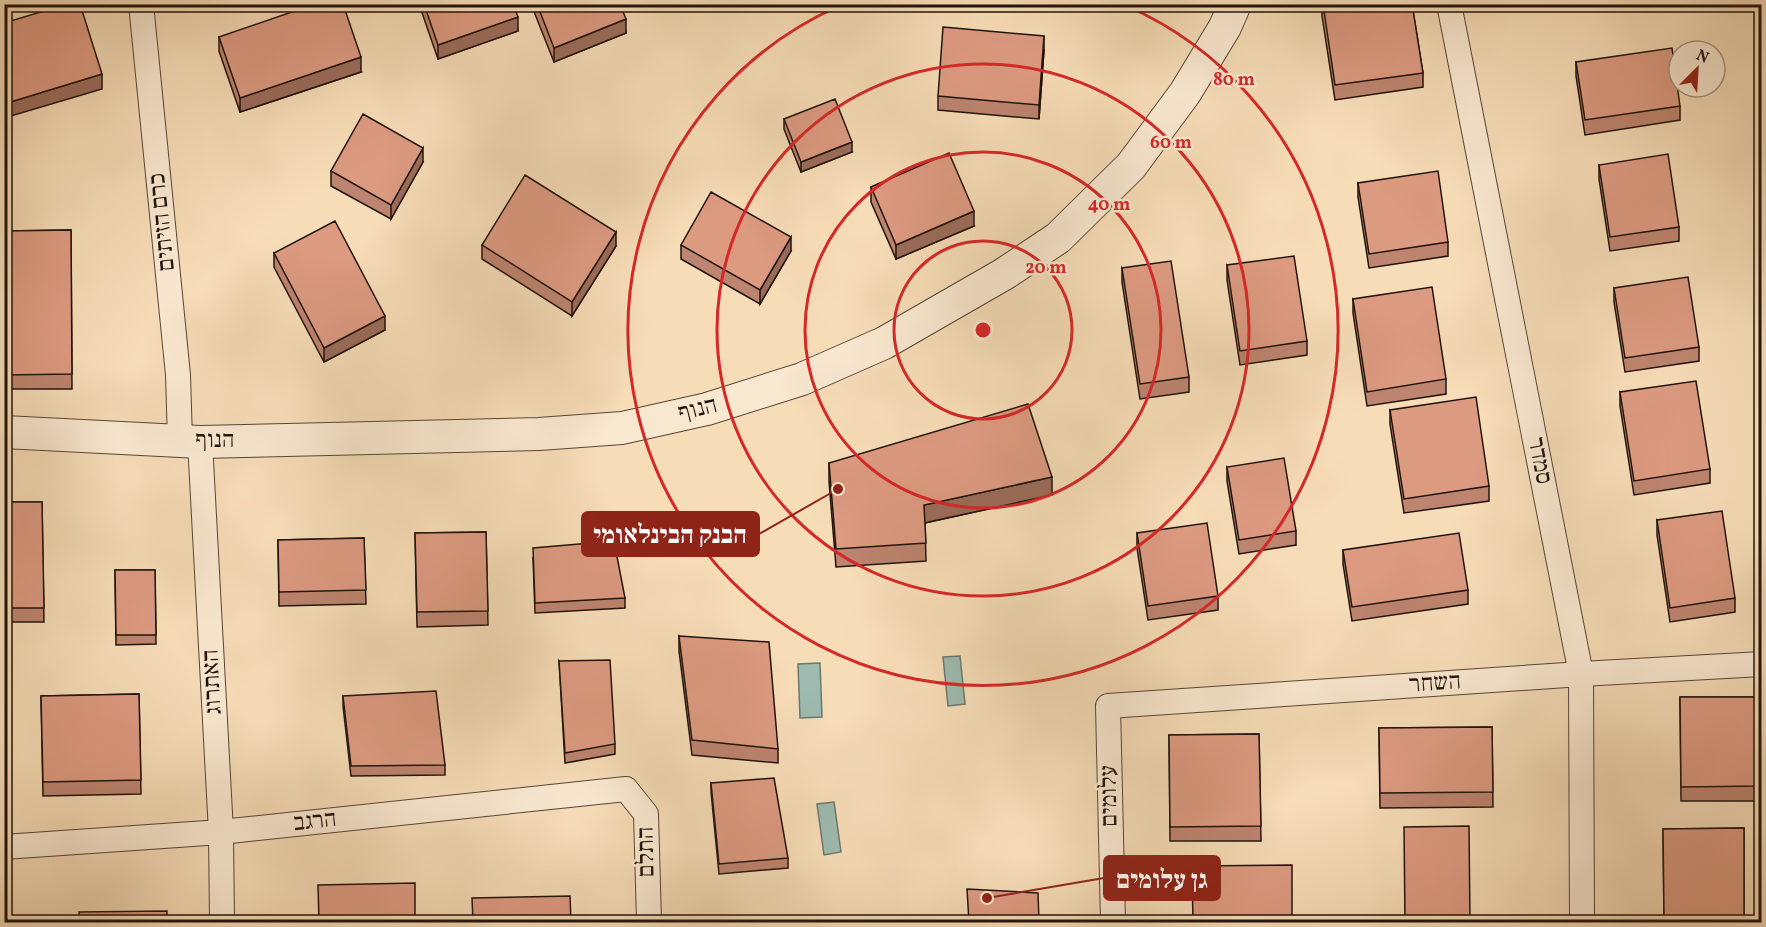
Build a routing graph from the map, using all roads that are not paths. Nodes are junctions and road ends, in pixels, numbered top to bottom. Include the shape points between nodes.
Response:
1 (141, 4) edge
2 (1235, 4) edge
3 (1449, 4) edge
4 (4, 432) edge
5 (190, 441) junction
6 (1761, 664) edge
7 (1581, 674) junction
8 (1108, 706) joint
9 (626, 789) joint
10 (221, 832) junction
11 (4, 847) edge
12 (222, 922) edge
13 (649, 922) edge
14 (1113, 922) edge
15 (1582, 922) edge

1 - 5 street, כרם הזיתים via 178,375
2 - 5 street, הנוף via 1185,93 1131,166 1058,238 884,343 802,379 707,410 622,428 539,434
3 - 7 street, סמדר
4 - 5 street, הנוף
5 - 10 street, האתרוג
6 - 7 street, השחר
7 - 8 street, השחר
7 - 15 street, סמדר
8 - 14 street, עלומים
9 - 10 street, הרגב
9 - 13 street, התלם via 646,814
10 - 11 street, הרגב
10 - 12 street, האתרוג

